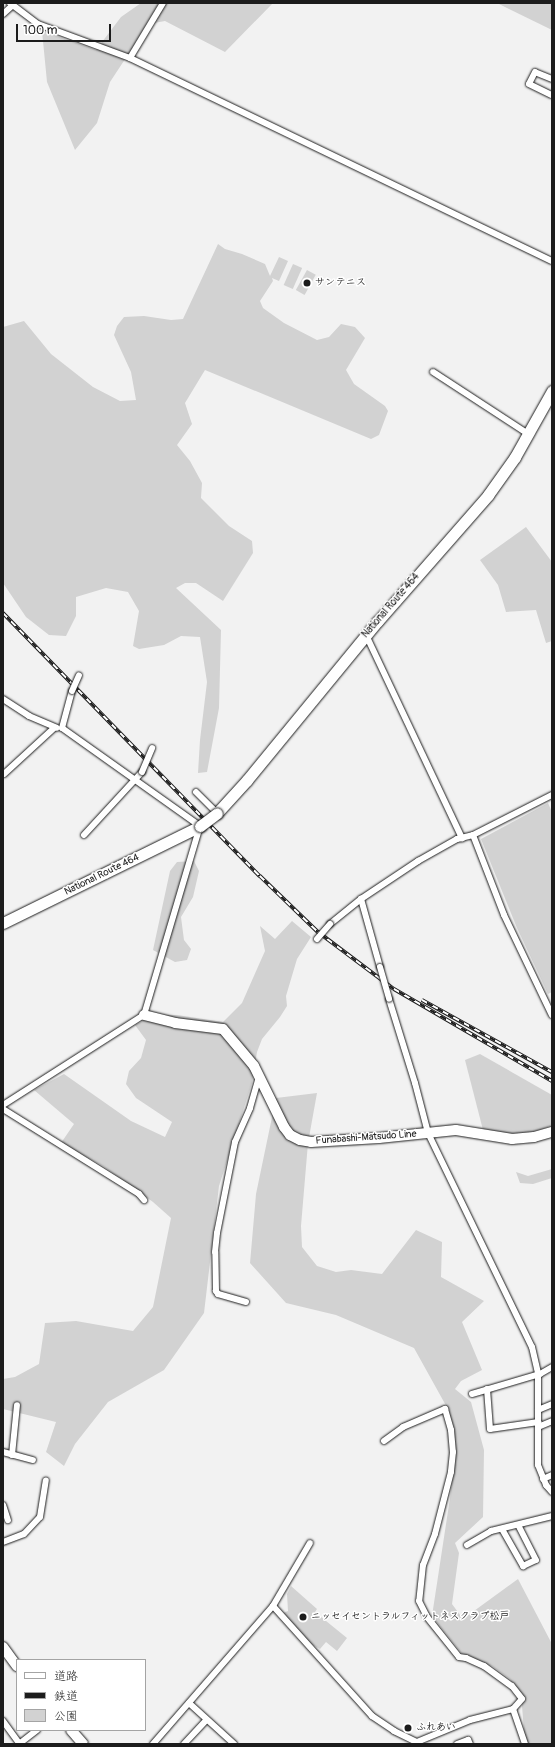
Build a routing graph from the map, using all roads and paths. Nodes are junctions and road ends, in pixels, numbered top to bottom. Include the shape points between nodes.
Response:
1 (163, 3) edge
2 (11, 4) edge
3 (3, 14) edge
4 (130, 58) junction
5 (552, 79) edge
6 (552, 95) edge
7 (552, 261) edge
8 (433, 372) dead end
9 (552, 391) edge
10 (528, 434) junction
11 (366, 635) junction
12 (79, 675) dead end
13 (3, 699) edge
14 (54, 728) junction
15 (62, 728) junction
16 (152, 748) dead end
17 (4, 774) edge
18 (135, 779) junction
19 (196, 792) dead end
20 (552, 795) edge
21 (217, 813) junction
22 (200, 826) junction
23 (84, 835) dead end
24 (473, 835) junction
25 (462, 838) junction
26 (361, 898) junction
27 (3, 923) edge
28 (317, 939) dead end
29 (144, 1015) junction
30 (552, 1015) edge
31 (259, 1076) junction
32 (3, 1105) edge
33 (3, 1109) edge
34 (552, 1132) edge
35 (428, 1134) junction
36 (144, 1200) dead end
37 (246, 1302) dead end
38 (552, 1368) edge
39 (538, 1374) junction
40 (487, 1389) junction
41 (472, 1394) dead end
42 (552, 1404) edge
43 (17, 1405) dead end
44 (538, 1410) junction
45 (552, 1421) edge
46 (538, 1424) junction
47 (384, 1441) dead end
48 (3, 1452) edge
49 (12, 1454) junction
50 (33, 1460) dead end
51 (552, 1475) edge
52 (543, 1479) junction
53 (46, 1480) dead end
54 (552, 1492) edge
55 (3, 1505) edge
56 (552, 1516) edge
57 (8, 1520) dead end
58 (518, 1525) junction
59 (502, 1528) junction
60 (3, 1542) edge
61 (310, 1544) dead end
62 (467, 1545) dead end
63 (273, 1606) junction
64 (3, 1647) edge
65 (16, 1665) edge
66 (189, 1703) junction
67 (513, 1709) junction
68 (206, 1720) junction
69 (3, 1721) edge
70 (36, 1731) edge
71 (72, 1731) edge
72 (232, 1743) edge
73 (415, 1743) edge
74 (20, 1744) edge
75 (83, 1744) edge
76 (153, 1744) edge
77 (184, 1744) edge
78 (457, 1744) edge
79 (470, 1744) edge
80 (525, 1744) edge

1 - 4 street
2 - 3 street
2 - 4 street via 38,24
4 - 7 street
5 - 6 street via 535,72 529,84
8 - 10 street
9 - 10 highway, National Route 464
10 - 11 highway, National Route 464 via 501,479
11 - 21 highway, National Route 464
11 - 25 street
12 - 15 street, bridge
13 - 14 street
14 - 15 street
14 - 17 street
15 - 18 street
16 - 18 street, bridge via 142,772
18 - 22 street
18 - 23 street
19 - 21 street
20 - 24 street
21 - 22 highway, National Route 464, bridge
22 - 27 highway, National Route 464
22 - 29 street
24 - 25 street
24 - 30 street via 504,915
25 - 26 street via 418,861
26 - 28 street, bridge via 330,924
26 - 35 street, bridge
29 - 31 main road, Funabashi-Matsudo Line via 175,1023 223,1029 254,1066
29 - 32 street
31 - 35 main road, Funabashi-Matsudo Line via 284,1127 290,1135 300,1140
31 - 37 street via 250,1108 235,1142 215,1252 216,1291 218,1294
33 - 36 street via 139,1194
34 - 35 main road, Funabashi-Matsudo Line via 512,1139 456,1130
35 - 39 street via 532,1347
38 - 39 street
39 - 40 street
39 - 44 street
40 - 41 street
40 - 46 street via 490,1429
42 - 44 street
43 - 49 street
44 - 46 street
45 - 46 street
46 - 52 street via 538,1465
47 - 67 street via 403,1427 445,1409 451,1430 451,1472 436,1534 423,1565 419,1601 427,1617 459,1656 484,1666 512,1686 522,1700
48 - 49 street
49 - 50 street
51 - 52 street
52 - 54 street
53 - 60 street via 40,1517 24,1534
55 - 57 street
56 - 58 street
58 - 59 street
58 - 59 street via 536,1560 523,1566
59 - 62 street via 491,1531
61 - 63 street
63 - 66 street
63 - 73 street via 372,1716 384,1726
64 - 65 main road
66 - 68 street
66 - 76 street
67 - 73 street via 470,1720
67 - 80 street
68 - 72 street
68 - 77 street
69 - 74 street
70 - 74 street
71 - 75 main road
78 - 79 street via 468,1740

